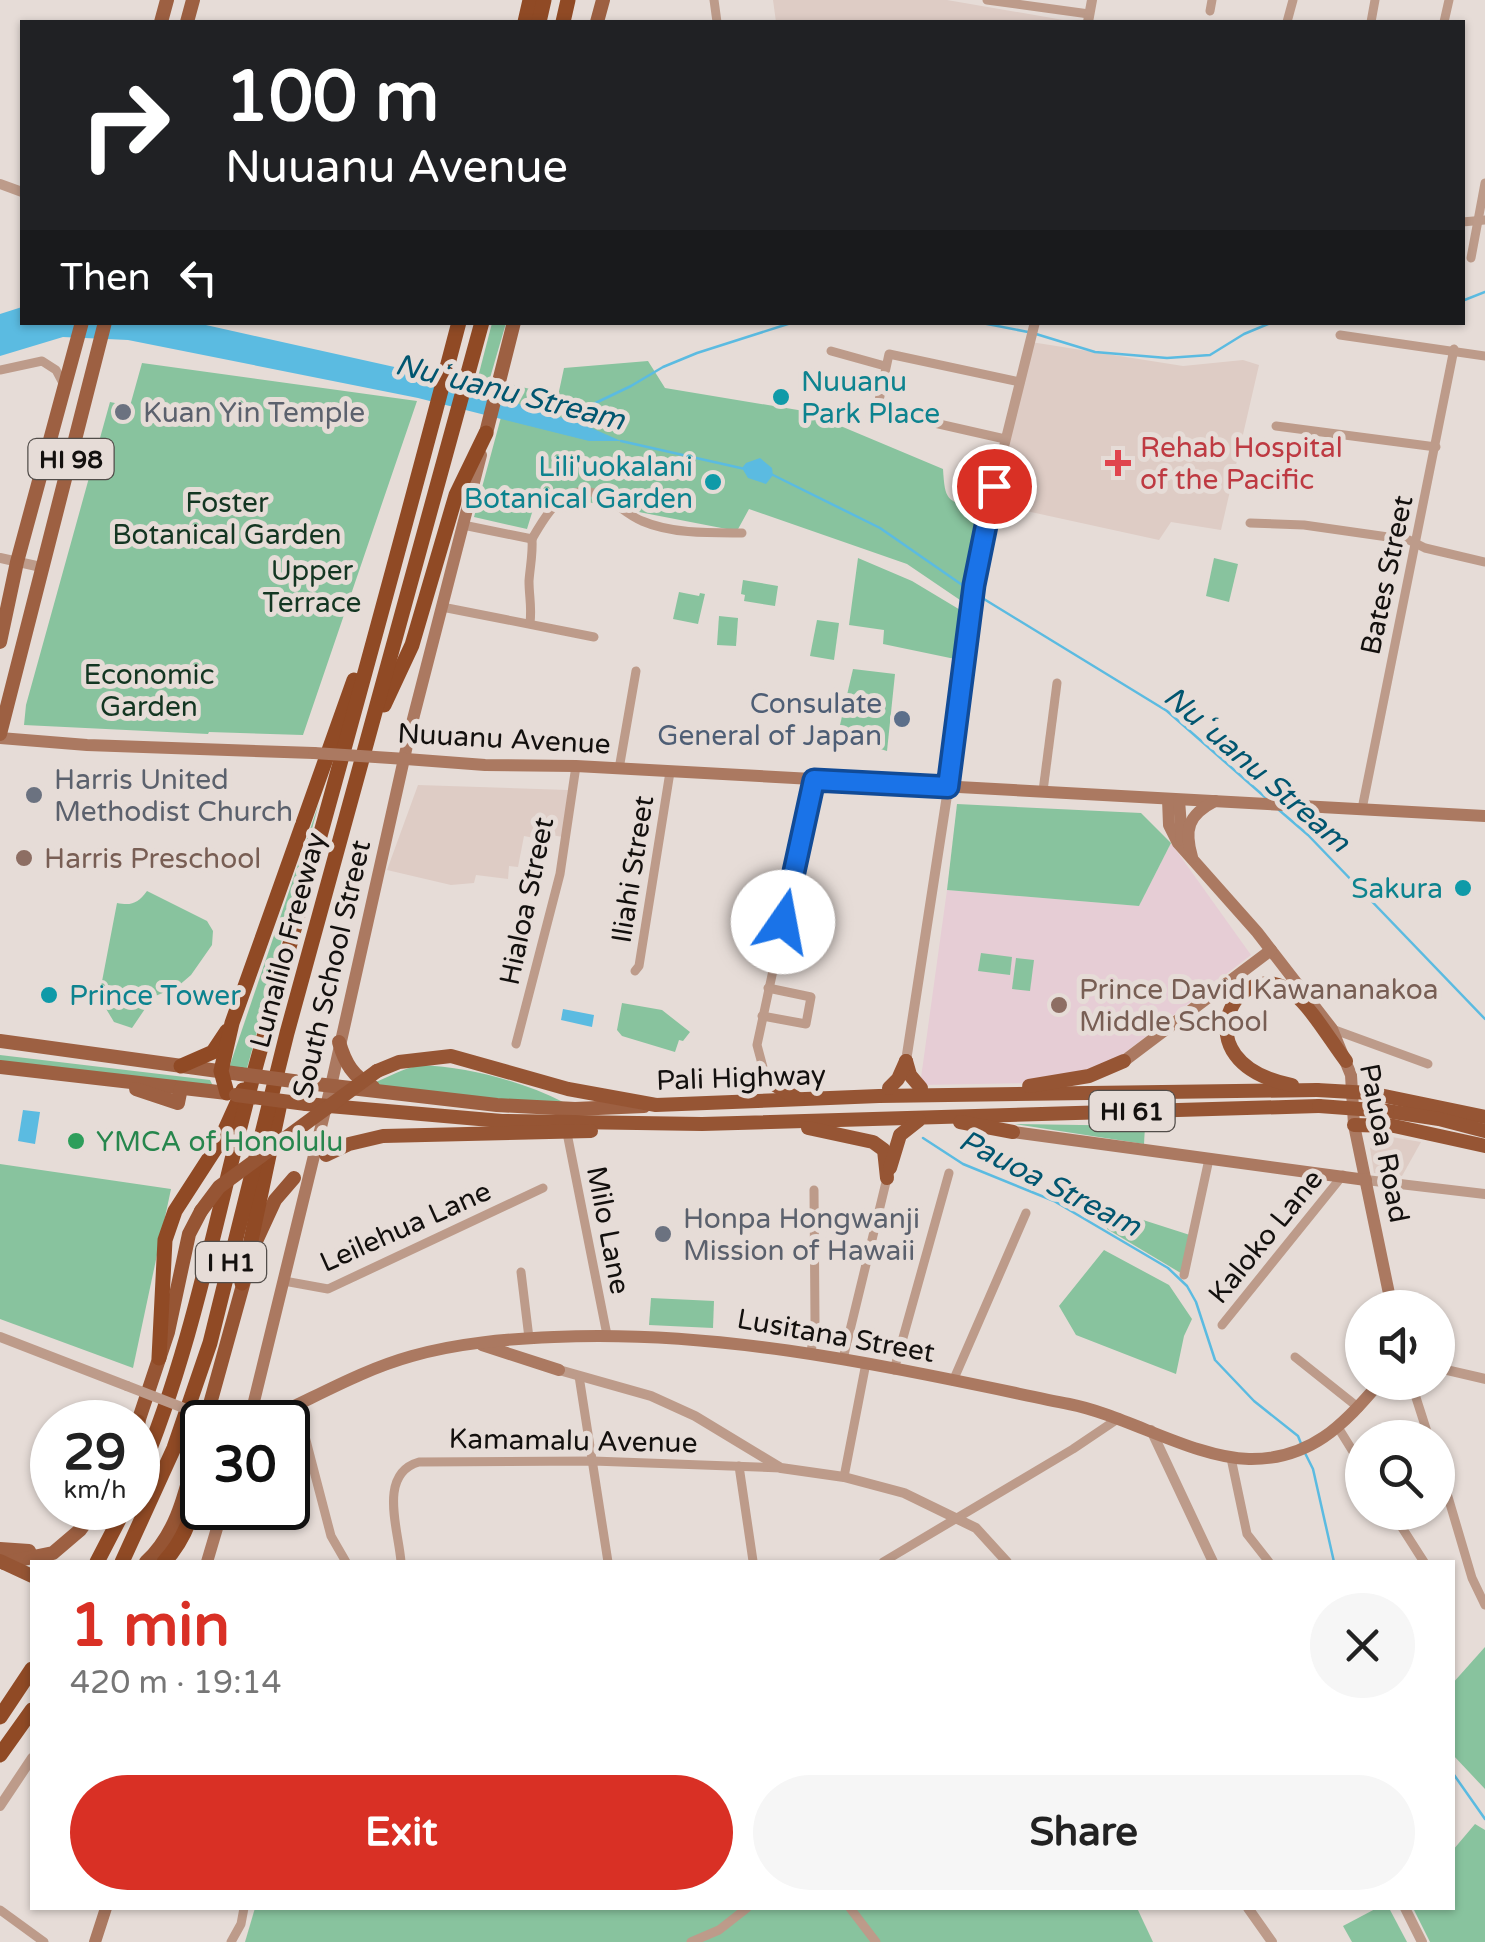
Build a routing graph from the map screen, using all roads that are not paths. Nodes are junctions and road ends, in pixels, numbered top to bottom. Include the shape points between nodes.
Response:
1 (986, 0) edge
2 (1092, 0) edge
3 (1088, 18) edge
4 (1485, 182) edge
5 (1481, 220) edge
6 (1471, 258) dead end
7 (81, 325) edge
8 (104, 325) edge
9 (458, 325) edge
10 (481, 325) edge
11 (513, 325) edge
12 (1034, 325) edge
13 (1340, 334) dead end
14 (1454, 349) junction
15 (832, 351) dead end
16 (1485, 356) edge
17 (885, 366) junction
18 (0, 370) edge
19 (1020, 382) junction
20 (64, 386) junction
21 (1276, 426) dead end
22 (487, 431) junction
23 (1005, 439) junction
24 (1436, 447) junction
25 (1250, 522) dead end
26 (463, 525) junction
27 (742, 533) dead end
28 (532, 539) junction
29 (1416, 544) junction
30 (0, 558) edge
31 (17, 562) junction
32 (1485, 562) edge
33 (41, 567) junction
34 (442, 607) junction
35 (530, 623) junction
36 (594, 637) dead end
37 (372, 640) junction
38 (0, 642) edge
39 (636, 671) dead end
40 (1057, 683) dead end
41 (368, 735) junction
42 (0, 736) edge
43 (406, 760) junction
44 (576, 766) junction
45 (619, 769) junction
46 (670, 772) junction
47 (814, 780) junction
48 (948, 787) junction
49 (1043, 792) junction
50 (1173, 799) junction
51 (1215, 801) junction
52 (1362, 809) junction
53 (1485, 816) edge
54 (1192, 860) junction
55 (1271, 950) junction
56 (309, 952) junction
57 (635, 972) dead end
58 (768, 988) junction
59 (762, 1016) junction
60 (232, 1023) junction
61 (1332, 1029) junction
62 (0, 1041) edge
63 (339, 1042) junction
64 (516, 1044) dead end
65 (259, 1054) junction
66 (1124, 1061) joint
67 (906, 1062) junction
68 (1346, 1062) junction
69 (1428, 1064) dead end
70 (0, 1066) edge
71 (181, 1066) junction
72 (221, 1071) junction
73 (775, 1084) joint
74 (324, 1085) junction
75 (889, 1088) junction
76 (921, 1088) junction
77 (231, 1094) junction
78 (398, 1094) junction
79 (824, 1098) junction
80 (1318, 1098) junction
81 (798, 1099) junction
82 (326, 1105) junction
83 (656, 1105) junction
84 (1485, 1117) edge
85 (944, 1118) junction
86 (922, 1119) junction
87 (778, 1123) junction
88 (676, 1124) junction
89 (1354, 1125) junction
90 (1485, 1131) edge
91 (1013, 1132) joint
92 (568, 1133) junction
93 (1485, 1146) edge
94 (326, 1155) dead end
95 (1209, 1159) junction
96 (948, 1173) dead end
97 (1343, 1174) junction
98 (294, 1178) dead end
99 (887, 1178) junction
100 (1366, 1180) junction
101 (543, 1188) dead end
102 (814, 1190) dead end
103 (1484, 1195) edge
104 (1026, 1212) dead end
105 (521, 1272) dead end
106 (1184, 1275) dead end
107 (284, 1281) junction
108 (242, 1283) junction
109 (1388, 1290) edge
110 (1222, 1325) dead end
111 (607, 1334) junction
112 (0, 1337) edge
113 (532, 1338) junction
114 (480, 1344) junction
115 (811, 1353) junction
116 (1294, 1357) dead end
117 (159, 1358) junction
118 (843, 1359) junction
119 (866, 1363) junction
120 (559, 1370) junction
121 (894, 1370) junction
122 (1455, 1372) edge
123 (579, 1376) junction
124 (1485, 1379) edge
125 (953, 1381) junction
126 (146, 1400) edge
127 (215, 1400) edge
128 (254, 1400) edge
129 (309, 1400) edge
130 (1365, 1400) edge
131 (1359, 1408) junction
132 (180, 1409) edge
133 (160, 1418) edge
134 (1119, 1418) junction
135 (1339, 1429) junction
136 (1150, 1430) junction
137 (1345, 1439) edge
138 (310, 1456) edge
139 (1231, 1458) junction
140 (593, 1461) junction
141 (739, 1466) junction
142 (781, 1468) junction
143 (844, 1477) junction
144 (180, 1511) edge
145 (958, 1518) junction
146 (1455, 1520) edge
147 (80, 1530) edge
148 (107, 1530) edge
149 (113, 1530) edge
150 (186, 1530) edge
151 (216, 1530) edge
152 (1404, 1530) edge
153 (1, 1560) edge
154 (97, 1560) edge
155 (97, 1560) edge
156 (123, 1560) edge
157 (148, 1560) edge
158 (165, 1560) edge
159 (208, 1560) edge
160 (345, 1560) edge
161 (402, 1560) edge
162 (608, 1560) edge
163 (753, 1560) edge
164 (886, 1560) edge
165 (1005, 1560) edge
166 (1213, 1560) edge
167 (1266, 1560) edge
168 (1423, 1560) edge
169 (30, 1575) edge
170 (1485, 1605) edge
171 (30, 1672) edge
172 (30, 1713) edge
173 (0, 1717) edge
174 (0, 1755) edge
175 (30, 1762) edge
176 (0, 1806) edge
177 (0, 1910) edge
178 (105, 1910) edge
179 (244, 1910) edge
180 (745, 1910) edge
181 (852, 1910) edge
182 (1249, 1910) edge
183 (1406, 1910) edge
184 (44, 1942) edge
185 (95, 1942) edge
186 (230, 1942) edge
187 (691, 1942) edge
188 (876, 1942) edge
189 (1272, 1942) edge
190 (1422, 1942) edge

1 - 3 street
2 - 3 street
4 - 5 street
5 - 6 street
7 - 20 main road, HI 98
8 - 33 main road, HI 98
9 - 37 highway, Lunalilo Freeway / I H1
10 - 41 highway, Lunalilo Freeway / I H1
11 - 22 main road
12 - 19 street
13 - 14 street
14 - 16 street
14 - 24 street, Bates Street
15 - 17 street
17 - 19 street via 888,354
17 - 23 street via 877,410
18 - 20 street via 42,361
19 - 23 street
20 - 31 main road, HI 98
21 - 24 street
22 - 26 main road, South School Street
22 - 41 highway via 445,524 408,656
23 - 48 street via 980,543
24 - 29 street, Bates Street
25 - 29 street
26 - 28 street
26 - 34 main road, South School Street
27 - 28 street via 704,534 644,522 594,493 573,494 551,506
28 - 35 street
29 - 32 street
29 - 52 street, Bates Street
30 - 31 street
31 - 33 street
31 - 38 main road, HI 98
33 - 42 main road, HI 98
34 - 35 street
34 - 43 main road, South School Street
35 - 36 street
37 - 60 highway
37 - 65 highway, Lunalilo Freeway / I H1
39 - 45 street
40 - 49 street
41 - 56 highway, Lunalilo Freeway / I H1
42 - 43 main road, Nuuanu Avenue, bridge
43 - 44 main road, Nuuanu Avenue
43 - 63 main road, South School Street
44 - 45 main road, Nuuanu Avenue
44 - 64 street, Hialoa Street via 560,874
45 - 46 main road, Nuuanu Avenue
46 - 47 main road, Nuuanu Avenue
46 - 57 street, Iliahi Street
47 - 48 main road, Nuuanu Avenue
47 - 58 street
48 - 49 main road, Nuuanu Avenue
48 - 67 street
49 - 50 main road, Nuuanu Avenue
50 - 51 main road, Nuuanu Avenue
50 - 54 main road, Pauoa Road via 1172,833
51 - 52 main road, Nuuanu Avenue
51 - 54 main road via 1189,822
52 - 53 main road, Nuuanu Avenue
54 - 55 main road, Pauoa Road
55 - 61 main road, Pauoa Road
55 - 66 main road
56 - 108 highway
56 - 156 highway, Lunalilo Freeway / I H1 via 202,1367
58 - 59 street
58 - 59 street via 811,997 806,1024
59 - 73 street via 759,1062
60 - 71 highway via 213,1052
60 - 72 highway
61 - 68 main road, Pauoa Road
61 - 69 street
62 - 71 main road, Pali Highway / HI 61
63 - 74 main road, South School Street
63 - 78 main road via 355,1075
65 - 117 highway via 165,1240
65 - 133 highway, Lunalilo Freeway / I H1
66 - 76 highway via 1042,1086
67 - 75 highway
67 - 76 highway
68 - 80 highway via 1293,993 1272,984 1238,996 1226,1022 1238,1060
68 - 89 main road, Pauoa Road
70 - 77 main road, Pali Highway / HI 61
71 - 72 main road, Pali Highway / HI 61
72 - 74 main road, Pali Highway / HI 61, bridge
72 - 77 highway
73 - 81 highway
74 - 78 main road, Pali Highway / HI 61
74 - 82 main road, South School Street
75 - 76 highway
75 - 79 highway via 830,1090
77 - 82 highway, Pali Highway / HI 61, bridge
78 - 83 main road, Pali Highway / HI 61 via 574,1109
79 - 80 highway, Pali Highway / HI 61
79 - 81 highway, Pali Highway / HI 61
80 - 84 highway, Pali Highway / HI 61, bridge via 1388,1095
80 - 85 highway, Pali Highway / HI 61
80 - 90 highway, Pali Highway / HI 61, bridge
81 - 83 highway, Pali Highway / HI 61
82 - 88 highway, Pali Highway / HI 61 via 502,1121
82 - 107 main road, South School Street
83 - 117 highway, bridge via 451,1056 377,1071 219,1187 189,1234
85 - 86 highway, Pali Highway / HI 61
85 - 91 highway
86 - 87 highway, Pali Highway / HI 61
86 - 99 highway via 900,1136
87 - 88 highway, Pali Highway / HI 61
87 - 99 highway via 873,1142 884,1150
88 - 92 highway
89 - 93 highway via 1394,1126
89 - 100 main road, Pauoa Road
91 - 95 main road
92 - 94 highway via 382,1136
92 - 111 street, Milo Lane
95 - 97 main road
95 - 106 street
96 - 121 street
97 - 100 main road
97 - 110 street, Kaloko Lane
98 - 108 highway via 260,1229
99 - 118 street
100 - 103 street
100 - 109 main road, Pauoa Road
101 - 107 street, Leilehua Lane via 328,1290
102 - 115 street
104 - 125 street
105 - 113 street
107 - 128 main road, South School Street
108 - 127 highway
111 - 113 main road, Lusitana Street
111 - 115 main road, Lusitana Street
112 - 132 street, bridge
113 - 114 main road, Lusitana Street
113 - 120 main road via 540,1358
114 - 120 main road
114 - 129 main road, Lusitana Street via 372,1368
115 - 118 main road, Lusitana Street
116 - 131 street
117 - 126 highway
118 - 119 main road, Lusitana Street
119 - 121 main road, Lusitana Street
119 - 143 street
120 - 123 street
121 - 125 main road, Lusitana Street
122 - 124 street
123 - 140 street
123 - 142 street via 695,1416
125 - 134 main road, Lusitana Street
130 - 131 main road, Lusitana Street
131 - 135 main road, Lusitana Street
134 - 136 main road, Lusitana Street
134 - 145 street
135 - 137 street
135 - 139 main road, Lusitana Street via 1296,1451
136 - 139 main road, Lusitana Street
136 - 166 street
138 - 160 street via 331,1536
139 - 167 street via 1247,1534
140 - 141 street, Kamamalu Avenue
140 - 161 street, Kamamalu Avenue via 409,1464 394,1484
140 - 162 street
141 - 142 street, Kamamalu Avenue
141 - 163 street
142 - 143 street
143 - 145 street via 904,1493
144 - 157 highway
145 - 164 street
145 - 165 street
146 - 170 street
147 - 153 main road via 54,1553
148 - 154 highway
149 - 155 highway
150 - 158 highway
151 - 159 main road
152 - 168 street
153 - 169 highway
171 - 173 highway
172 - 174 highway
175 - 176 street
177 - 184 street
178 - 185 main road
179 - 186 street
180 - 187 street
181 - 188 street
182 - 189 street
183 - 190 street

